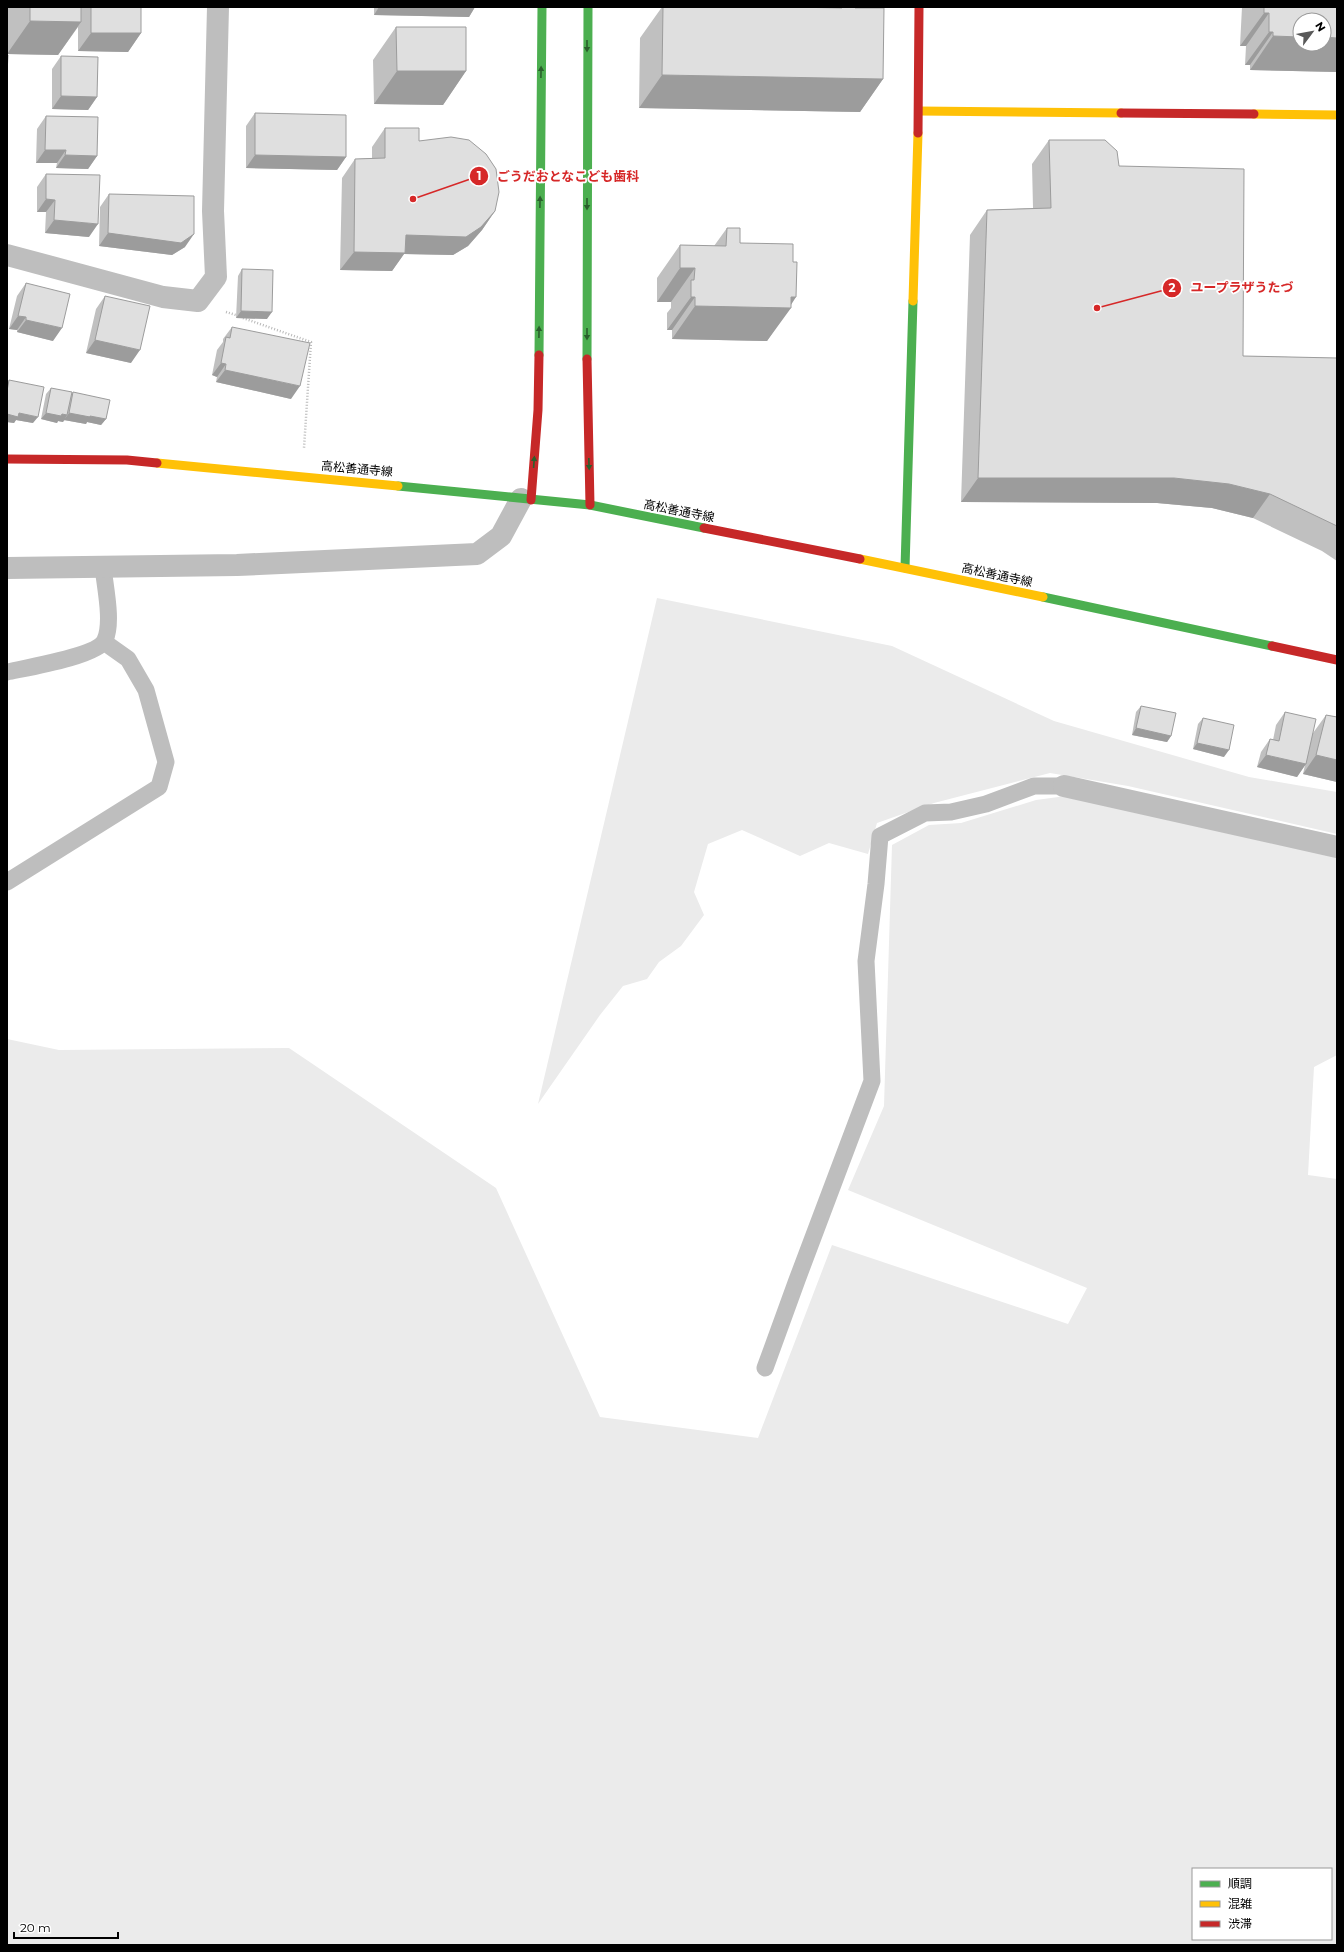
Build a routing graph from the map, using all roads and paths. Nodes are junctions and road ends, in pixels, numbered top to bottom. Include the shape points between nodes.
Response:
1 (218, 7) edge
2 (542, 7) edge
3 (588, 7) edge
4 (919, 7) edge
5 (919, 111) junction
6 (1337, 115) edge
7 (7, 255) edge
8 (198, 301) junction
9 (7, 459) edge
10 (302, 476) junction
11 (526, 500) junction
12 (590, 505) junction
13 (103, 567) junction
14 (7, 568) edge
15 (905, 568) junction
16 (104, 642) junction
17 (1337, 660) edge
18 (7, 672) edge
19 (1064, 786) joint
20 (1337, 847) edge
21 (7, 882) edge
22 (766, 1368) dead end

1 - 8 street via 214,211 216,277
11 -> 2 street via 538,410
3 -> 12 street via 587,414
4 - 5 street
5 - 6 street
5 - 15 street
7 - 8 street via 163,297
8 - 10 path via 311,342
9 - 10 street, 高松善通寺線 via 127,460
10 - 11 street, 高松善通寺線
11 - 12 street, 高松善通寺線
11 - 13 street via 501,536 477,554 237,565
12 - 15 street, 高松善通寺線
13 - 14 street
13 - 16 lane via 108,626
15 - 17 street, 高松善通寺線
16 - 18 lane via 94,650 66,660
16 - 21 lane via 128,659 146,690 166,762 158,787
19 - 20 street
19 - 22 lane via 1034,786 986,804 951,812 926,813 880,836 866,961 872,1081

